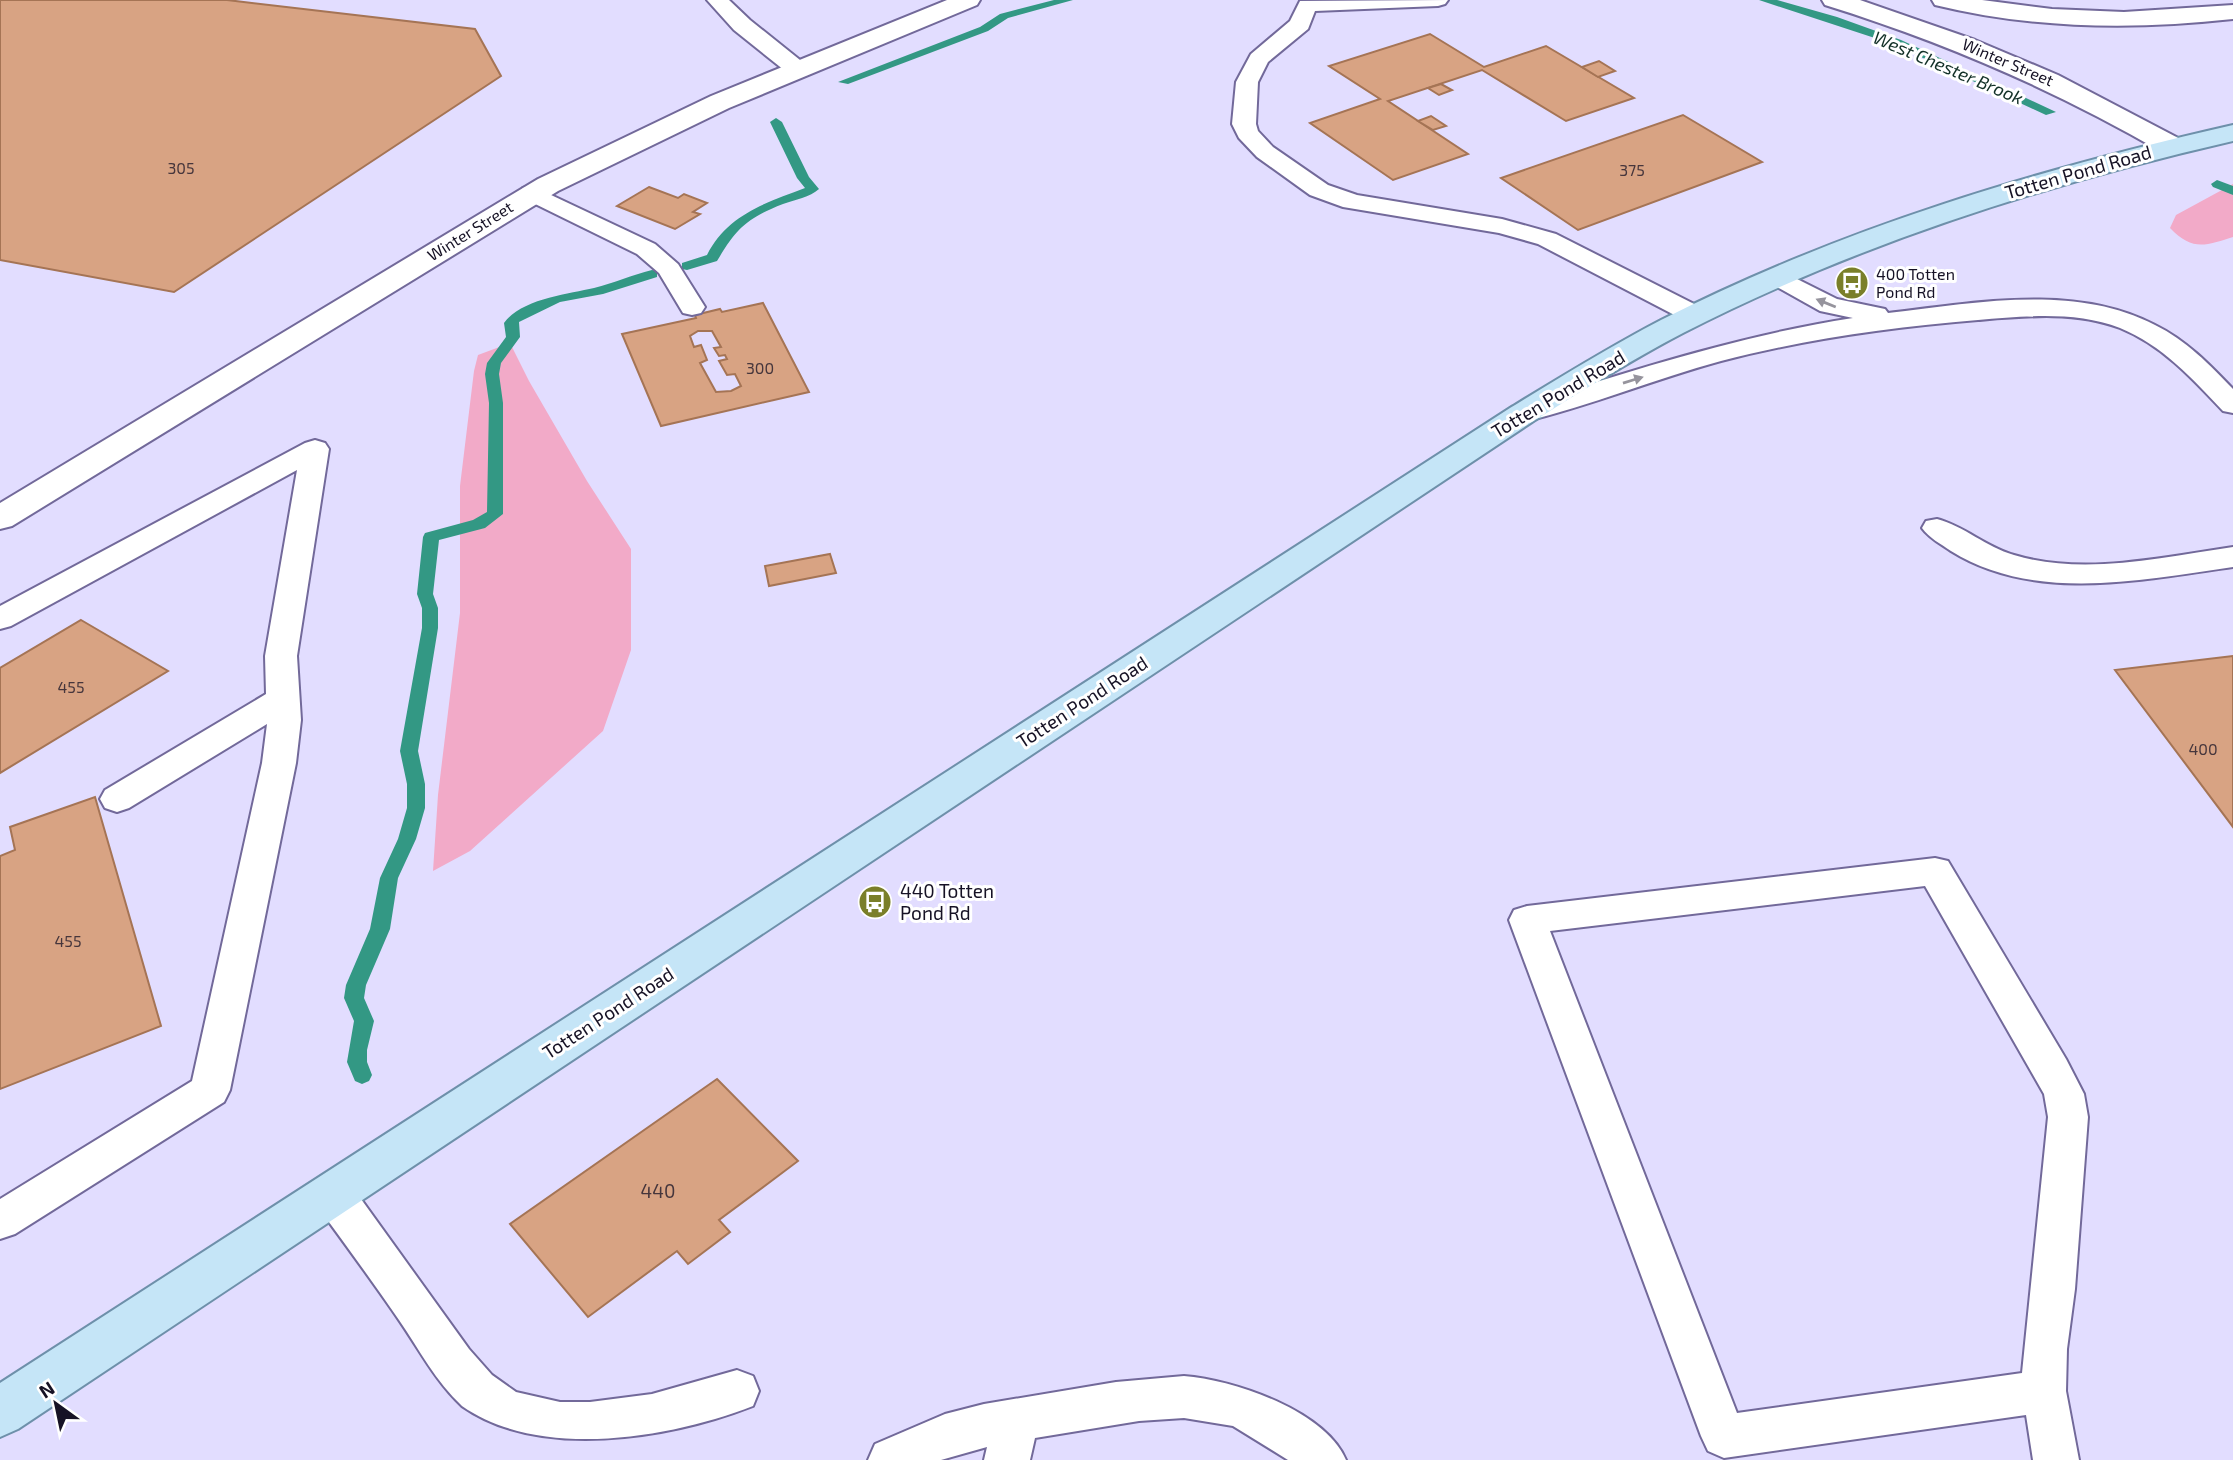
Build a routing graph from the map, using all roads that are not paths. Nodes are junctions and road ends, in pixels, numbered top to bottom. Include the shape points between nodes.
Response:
1 (717, 0) edge
2 (968, 0) edge
3 (1438, 0) edge
4 (1834, 0) edge
5 (1944, 0) edge
6 (2032, 7) edge
7 (2233, 12) edge
8 (797, 69) junction
9 (2233, 133) edge
10 (2172, 146) junction
11 (532, 193) junction
12 (1777, 277) junction
13 (692, 307) dead end
14 (1695, 315) junction
15 (1917, 317) junction
16 (2233, 405) edge
17 (1521, 415) junction
18 (0, 518) edge
19 (1937, 528) dead end
20 (2233, 557) edge
21 (0, 619) edge
22 (283, 699) junction
23 (117, 799) dead end
24 (333, 1194) junction
25 (0, 1221) edge
26 (737, 1391) dead end
27 (2044, 1391) junction
28 (0, 1411) edge
29 (1012, 1440) edge
30 (891, 1460) edge
31 (1323, 1460) edge
32 (2056, 1460) edge

1 - 8 lane
2 - 8 street, Winter Street
3 - 14 lane via 1307,5 1296,28 1269,48 1252,71 1242,114 1247,133 1276,160 1334,197 1502,226 1547,239
4 - 10 street, Winter Street via 2020,66 2081,94
5 - 6 street, Winter Street
6 - 7 street, Winter Street via 2124,22
8 - 11 street, Winter Street via 661,128
9 - 10 main road, Totten Pond Road
10 - 12 main road, Totten Pond Road via 1978,201
11 - 13 lane via 646,248 669,269
11 - 18 street, Winter Street
12 - 14 main road, Totten Pond Road
15 -> 12 lane via 1844,310
14 - 17 main road, Totten Pond Road
15 - 16 lane via 2050,309 2108,315 2143,328 2166,343
17 -> 15 lane via 1739,348
17 - 24 main road, Totten Pond Road
19 - 20 lane via 1983,556 2063,575 2101,575
21 - 22 lane via 314,449 282,646
22 - 23 lane
22 - 25 lane via 279,763 210,1090
24 - 26 lane via 462,1374 502,1409 543,1422 645,1418
24 - 28 main road, Totten Pond Road
27 - 27 lane via 1724,1436 1527,920 1935,870 2052,1070 2066,1103
27 - 32 lane
29 - 30 lane via 946,1436
29 - 31 lane via 1118,1403 1199,1398 1251,1413

